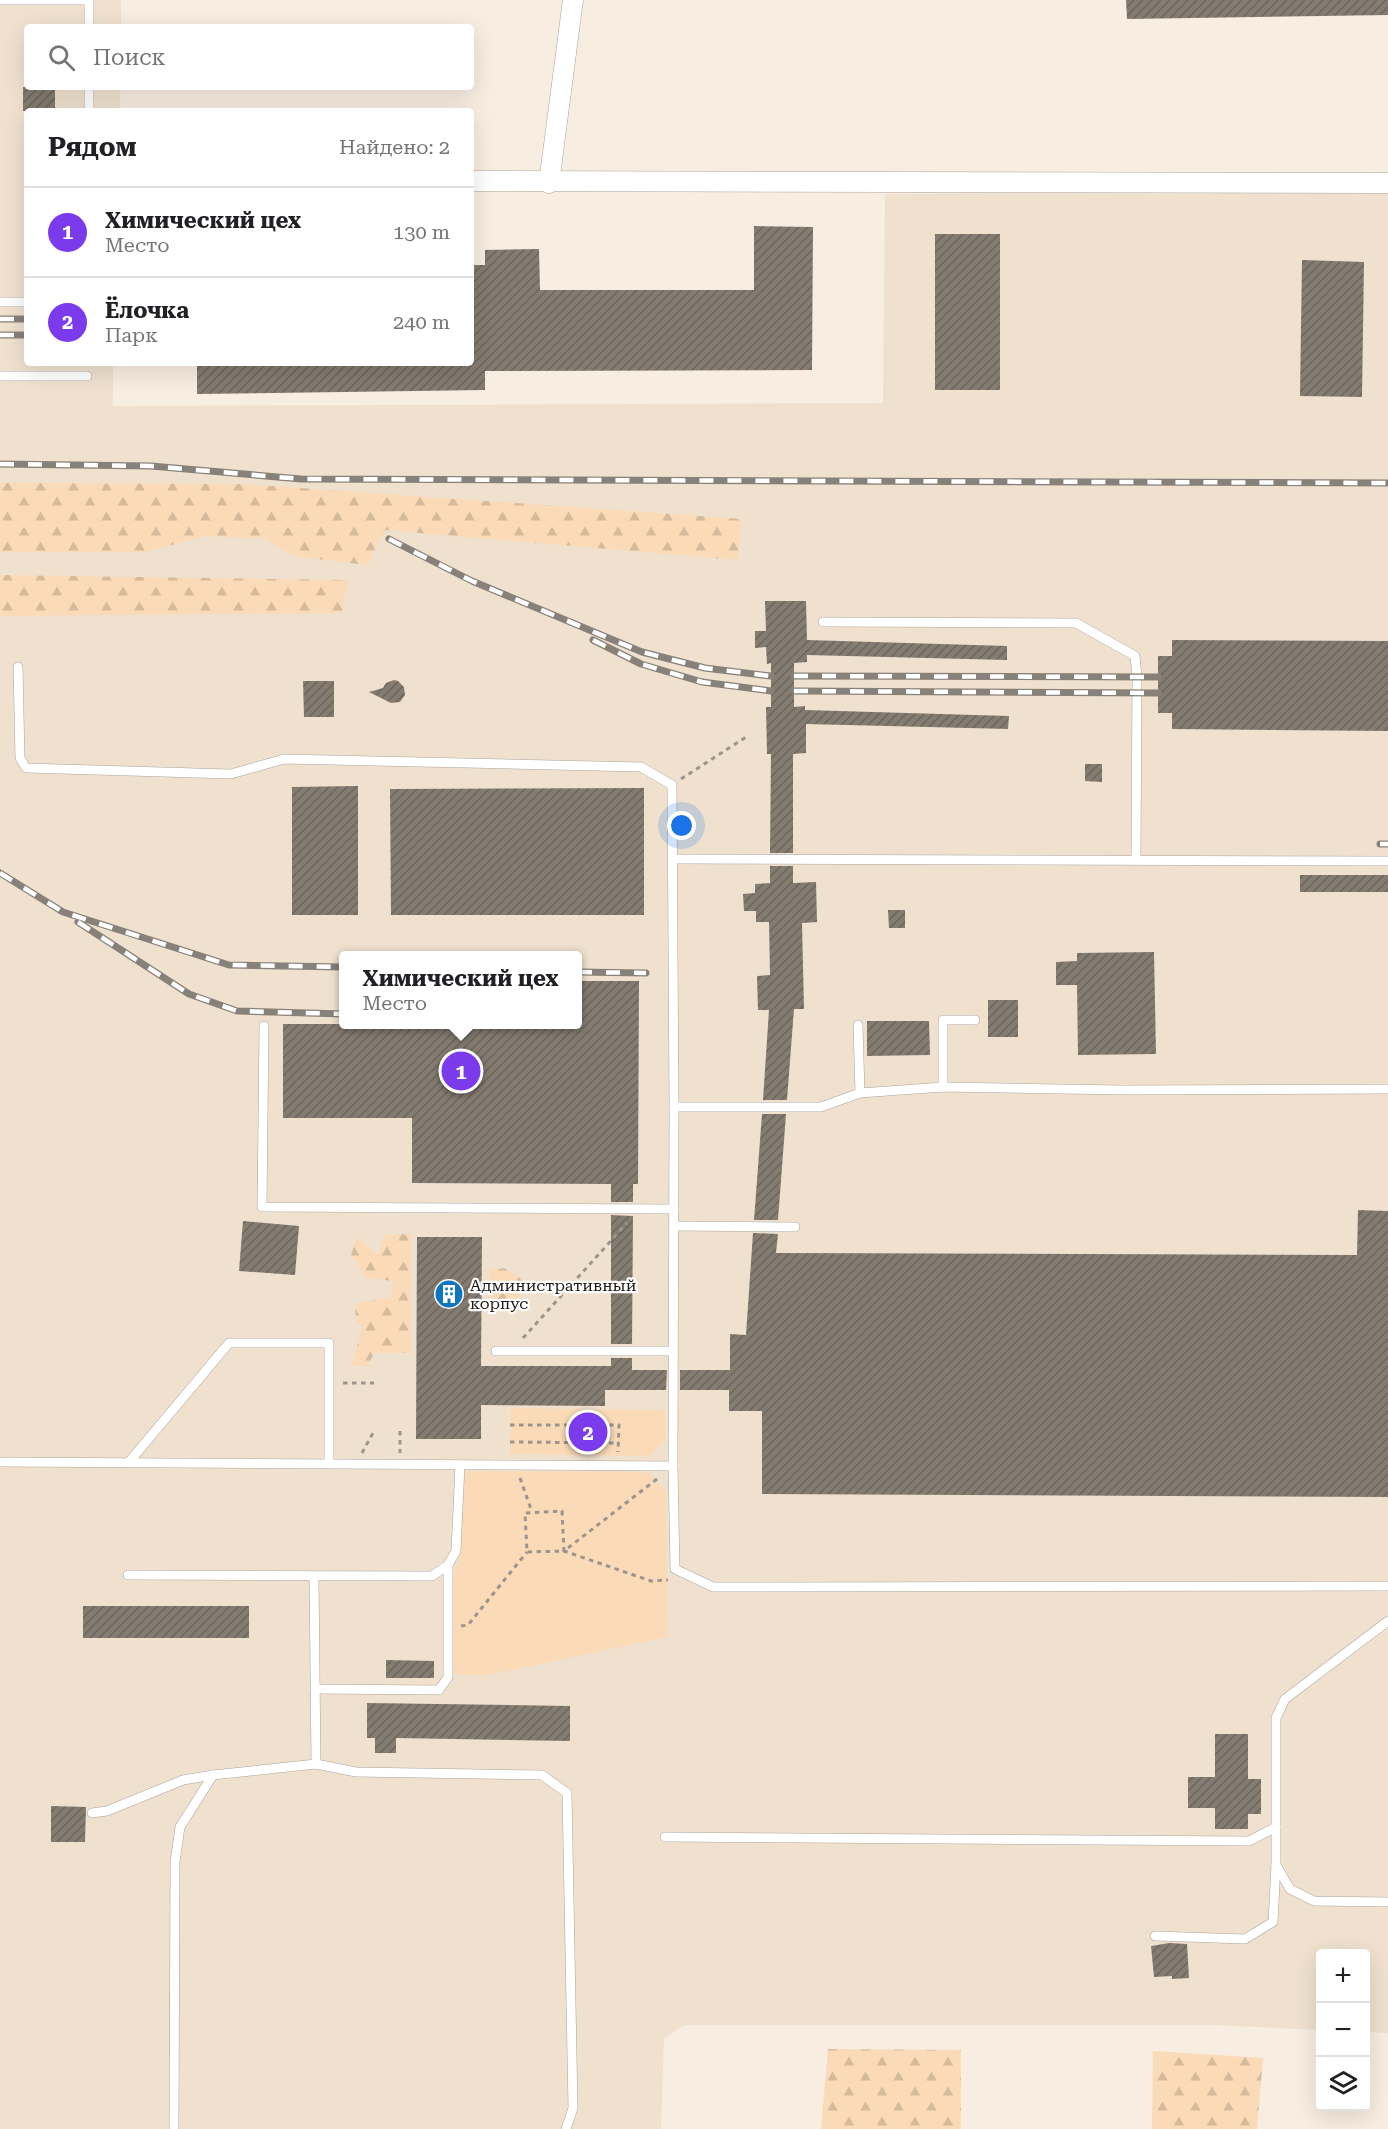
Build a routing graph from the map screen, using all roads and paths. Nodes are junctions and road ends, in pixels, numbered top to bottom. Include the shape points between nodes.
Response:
1 (0, 0) edge
2 (573, 0) edge
3 (89, 24) edge
4 (89, 90) edge
5 (89, 108) edge
6 (474, 181) edge
7 (549, 183) junction
8 (1388, 183) edge
9 (0, 302) edge
10 (24, 302) edge
11 (0, 376) edge
12 (87, 376) dead end
13 (823, 622) dead end
14 (18, 667) dead end
15 (746, 737) dead end
16 (672, 785) junction
17 (673, 859) junction
18 (1136, 860) junction
19 (1388, 861) edge
20 (975, 1020) dead end
21 (858, 1025) dead end
22 (264, 1026) dead end
23 (942, 1087) junction
24 (1388, 1089) edge
25 (860, 1093) junction
26 (674, 1107) junction
27 (639, 1209) junction
28 (674, 1209) junction
29 (674, 1226) junction
30 (795, 1227) dead end
31 (496, 1351) dead end
32 (512, 1351) junction
33 (673, 1351) junction
34 (329, 1383) junction
35 (374, 1383) dead end
36 (510, 1425) dead end
37 (374, 1431) dead end
38 (400, 1431) dead end
39 (510, 1442) dead end
40 (618, 1443) junction
41 (0, 1462) edge
42 (129, 1462) junction
43 (329, 1463) junction
44 (356, 1464) junction
45 (400, 1464) junction
46 (460, 1465) junction
47 (515, 1465) junction
48 (618, 1466) junction
49 (673, 1466) junction
50 (532, 1512) junction
51 (564, 1551) junction
52 (526, 1552) junction
53 (448, 1565) junction
54 (675, 1569) junction
55 (129, 1575) dead end
56 (314, 1577) junction
57 (1388, 1586) edge
58 (1388, 1621) edge
59 (448, 1629) junction
60 (315, 1689) junction
61 (316, 1764) junction
62 (213, 1775) junction
63 (92, 1813) dead end
64 (1276, 1827) junction
65 (665, 1837) dead end
66 (1276, 1865) junction
67 (1388, 1902) edge
68 (1155, 1936) dead end
69 (174, 2129) edge
70 (566, 2129) edge

1 - 3 lane via 89,0
2 - 7 street
4 - 5 lane
6 - 7 street
7 - 8 street
9 - 10 lane
11 - 12 lane
13 - 18 lane via 1076,623 1136,656
14 - 16 lane via 20,758 26,768 231,774 284,759 606,766 641,767
15 - 16 path
16 - 17 lane
17 - 18 lane
17 - 26 lane
18 - 19 lane
20 - 23 lane via 943,1020
21 - 25 lane
22 - 27 lane via 262,1207
23 - 24 lane
23 - 25 lane
25 - 26 lane via 821,1107
26 - 28 lane
27 - 28 lane
27 - 32 path
28 - 29 lane
29 - 30 lane
29 - 33 lane
31 - 32 lane
32 - 33 lane
33 - 49 lane
34 - 35 path
34 - 42 lane via 329,1343 229,1343
34 - 43 lane
36 - 40 path via 618,1425
37 - 44 path
38 - 45 path
39 - 40 path
40 - 48 path
41 - 42 lane
42 - 43 lane
43 - 44 lane
44 - 45 lane
45 - 46 lane
46 - 47 lane
46 - 53 lane via 456,1551
47 - 48 lane
47 - 50 path
48 - 49 lane
49 - 51 path
49 - 54 lane
50 - 51 path via 562,1511
50 - 52 path via 525,1513
51 - 52 path
51 - 54 path via 651,1581 669,1580
52 - 59 path via 468,1625
53 - 56 lane via 432,1576
53 - 59 lane
54 - 57 lane via 712,1587
55 - 56 lane
56 - 60 lane
58 - 64 lane via 1285,1699 1276,1719
59 - 60 lane via 448,1677 439,1690
60 - 61 lane
61 - 62 lane
61 - 70 lane via 356,1772 542,1775 567,1793 573,2108
62 - 63 lane via 183,1780 107,1811
62 - 69 lane via 180,1827 175,1862
64 - 65 lane via 1249,1841
64 - 66 lane
66 - 67 lane via 1290,1889 1314,1901
66 - 68 lane via 1273,1922 1245,1939

